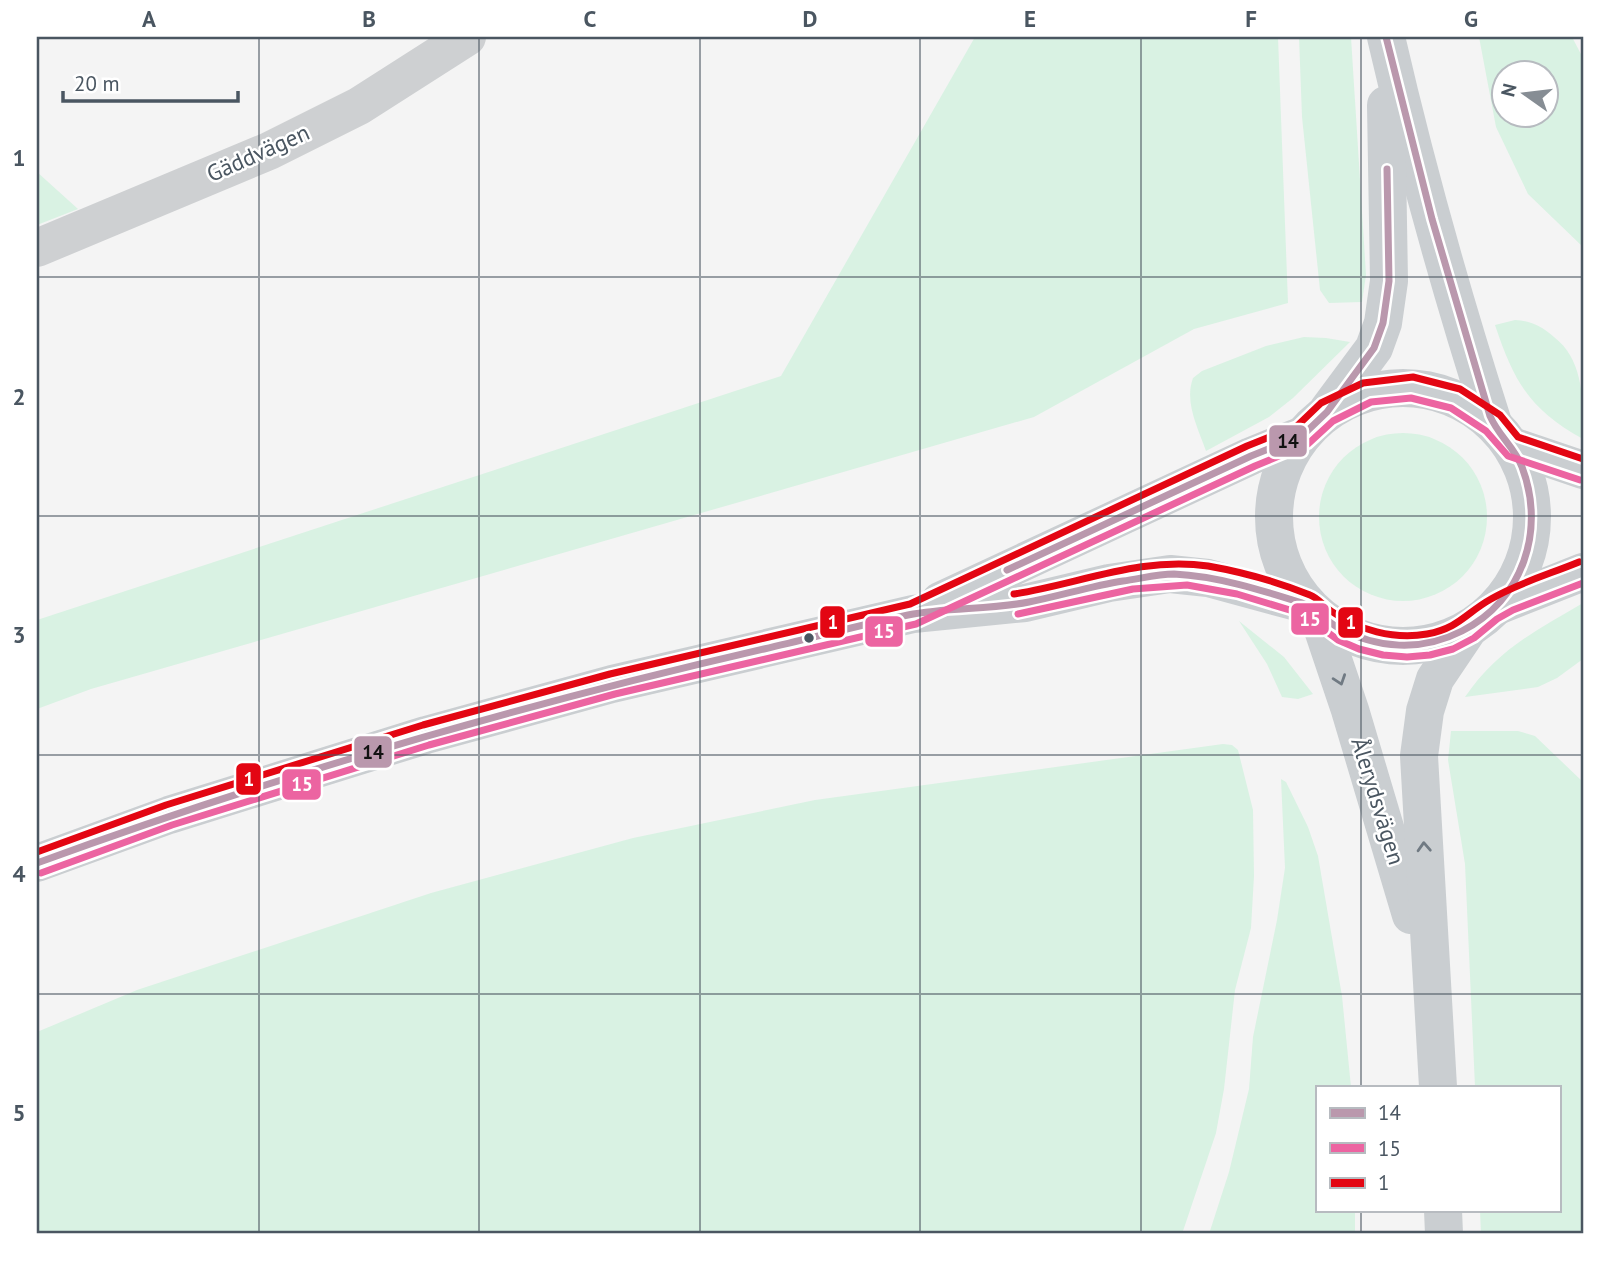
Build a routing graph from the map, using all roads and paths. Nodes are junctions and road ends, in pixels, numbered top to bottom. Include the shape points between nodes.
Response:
1 (467, 37) edge
2 (1385, 37) edge
3 (37, 248) edge
4 (1315, 424) junction
5 (1503, 435) junction
6 (1583, 470) edge
7 (1583, 572) edge
8 (1313, 610) junction
9 (913, 614) junction
10 (1483, 618) junction
11 (37, 863) edge
12 (1431, 988) junction
13 (1438, 1086) edge
14 (1443, 1212) edge
15 (1444, 1234) edge

1 - 3 street, Gäddvägen via 359,106 269,151
2 - 4 main road via 1389,281 1383,323 1374,348
2 - 5 main road via 1451,288
4 - 5 main road via 1368,392 1412,387 1455,398
4 - 8 main road via 1284,467 1274,502 1275,539 1287,574
4 - 9 main road
5 - 6 main road
5 - 10 main road, Ålerydsvägen via 1529,486 1532,529 1522,570
7 - 10 main road
8 - 9 main road via 1208,578 1170,574 1025,603
8 - 10 main road via 1352,636 1391,647 1431,644
8 -> 12 main road, Ålerydsvägen via 1350,710
9 - 11 main road via 612,684 426,735 169,815
12 -> 10 main road, Ålerydsvägen via 1419,757 1425,711 1435,679
12 - 13 main road, Ålerydsvägen
14 - 15 main road

